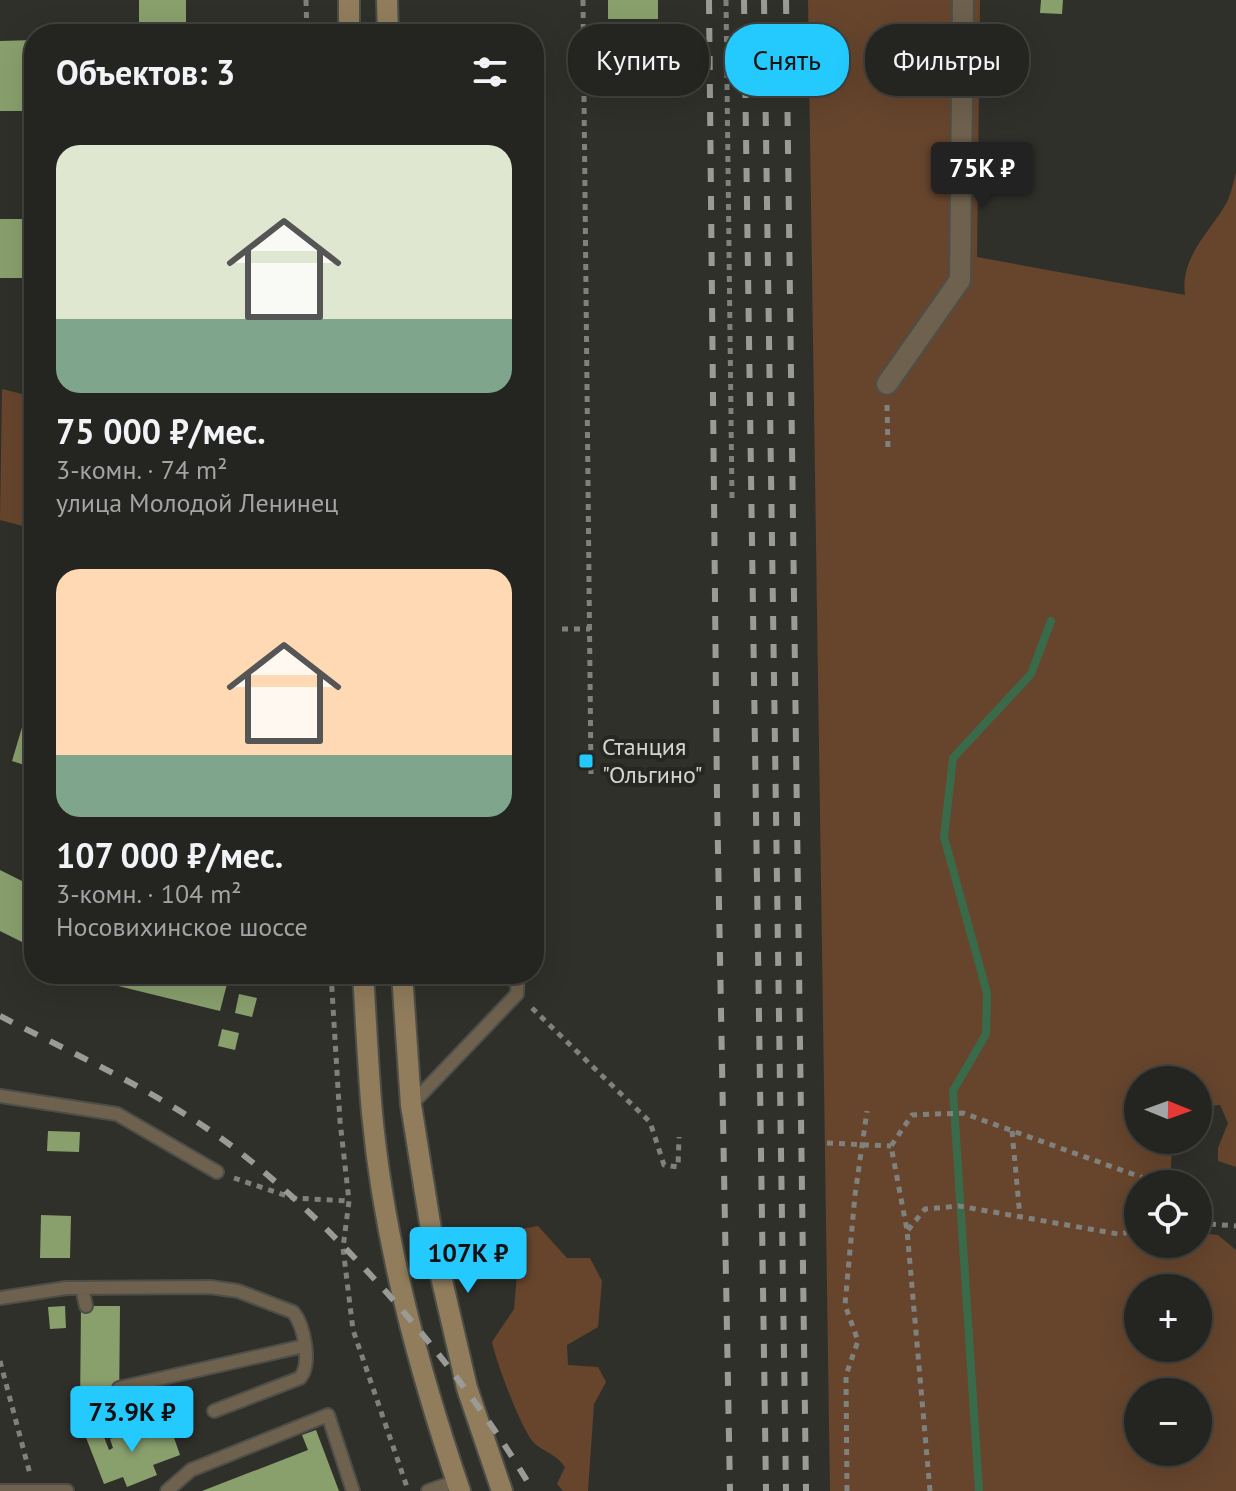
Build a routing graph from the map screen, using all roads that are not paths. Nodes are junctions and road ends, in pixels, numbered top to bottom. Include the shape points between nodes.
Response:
1 (349, 0) edge
2 (387, 0) edge
3 (963, 0) edge
4 (349, 24) edge
5 (388, 24) edge
6 (887, 384) road end
7 (364, 984) edge
8 (403, 984) edge
9 (518, 984) edge
10 (0, 1096) edge
11 (411, 1105) junction
12 (217, 1172) road end
13 (82, 1288) junction
14 (0, 1298) edge
15 (86, 1306) dead end
16 (304, 1346) junction
17 (119, 1388) dead end
18 (214, 1411) dead end
19 (459, 1486) edge
20 (33, 1489) edge
21 (0, 1491) edge
22 (67, 1491) edge
23 (167, 1491) edge
24 (353, 1491) edge
25 (428, 1491) edge
26 (502, 1491) edge

1 - 4 main road
2 - 5 main road
3 - 6 street via 960,280
7 - 19 main road via 372,1116 395,1256 429,1399
8 - 11 main road
9 - 11 lane via 517,994
10 - 12 lane via 117,1114
11 - 26 main road via 433,1242 467,1388
13 - 14 lane
13 - 15 lane
13 - 16 lane via 238,1291 293,1312
16 - 17 lane
16 - 18 lane via 307,1365 300,1378
19 - 25 lane
20 - 21 lane
20 - 22 lane
23 - 24 lane via 191,1470 328,1415

